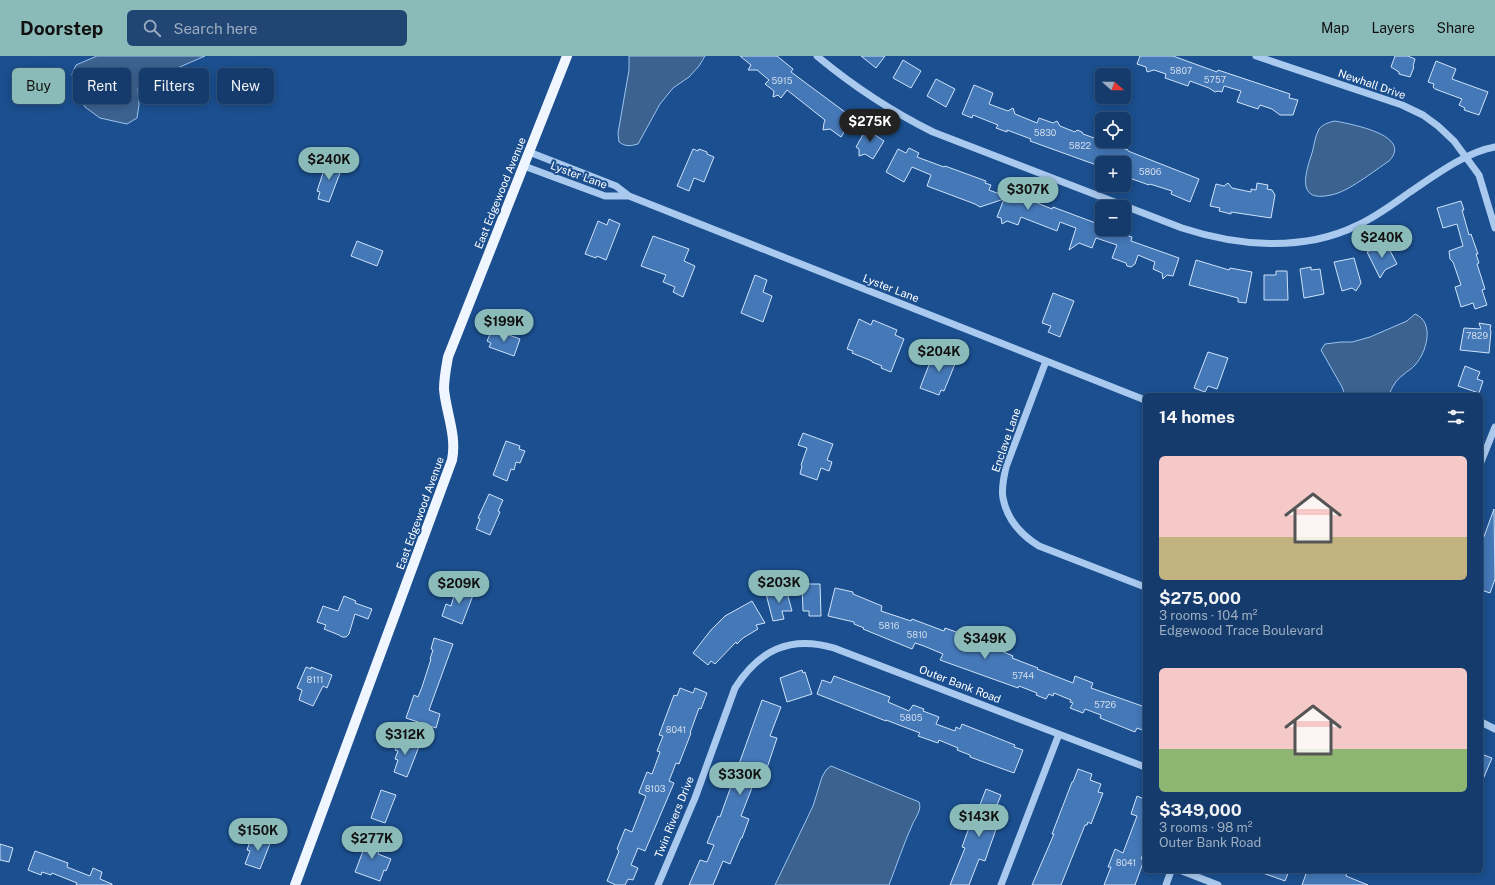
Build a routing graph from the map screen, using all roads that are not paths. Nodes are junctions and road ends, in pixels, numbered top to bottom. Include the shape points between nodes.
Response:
1 (567, 56) edge
2 (817, 56) edge
3 (1256, 56) edge
4 (1495, 147) edge
5 (530, 152) junction
6 (1466, 158) junction
7 (524, 166) junction
8 (629, 196) junction
9 (1495, 228) edge
10 (1046, 361) junction
11 (1143, 399) edge
12 (1495, 427) edge
13 (1483, 457) edge
14 (1143, 586) edge
15 (766, 654) joint
16 (1483, 723) edge
17 (1495, 729) edge
18 (1059, 734) junction
19 (1143, 766) edge
20 (1171, 873) edge
21 (1187, 873) edge
22 (295, 885) edge
23 (658, 885) edge
24 (1001, 885) edge
25 (1166, 885) edge
26 (1218, 885) edge

1 - 5 main road, East Edgewood Avenue
2 - 6 street via 847,81 876,100 933,132 1174,225 1224,239 1277,243 1331,236 1356,227 1384,211 1448,166
3 - 6 street, Newhall Drive via 1416,111 1454,141
4 - 6 street
5 - 7 main road, East Edgewood Avenue
5 - 8 street, Lyster Lane via 616,186
6 - 9 street, Newhall Drive via 1479,175
7 - 8 street, Lyster Lane via 605,196
7 - 22 main road, East Edgewood Avenue via 448,357 444,380 453,434 454,452 451,465
8 - 10 street, Lyster Lane
10 - 11 street, Lyster Lane
10 - 14 street, Enclave Lane via 1006,467 1003,497 1006,509 1021,533 1039,546
12 - 13 street
15 - 18 street, Outer Bank Road via 792,644 819,643
15 - 23 street, Twin Rivers Drive via 754,663 735,688 695,798
16 - 17 street
18 - 19 street, Outer Bank Road
18 - 24 street
20 - 25 street
21 - 26 street

